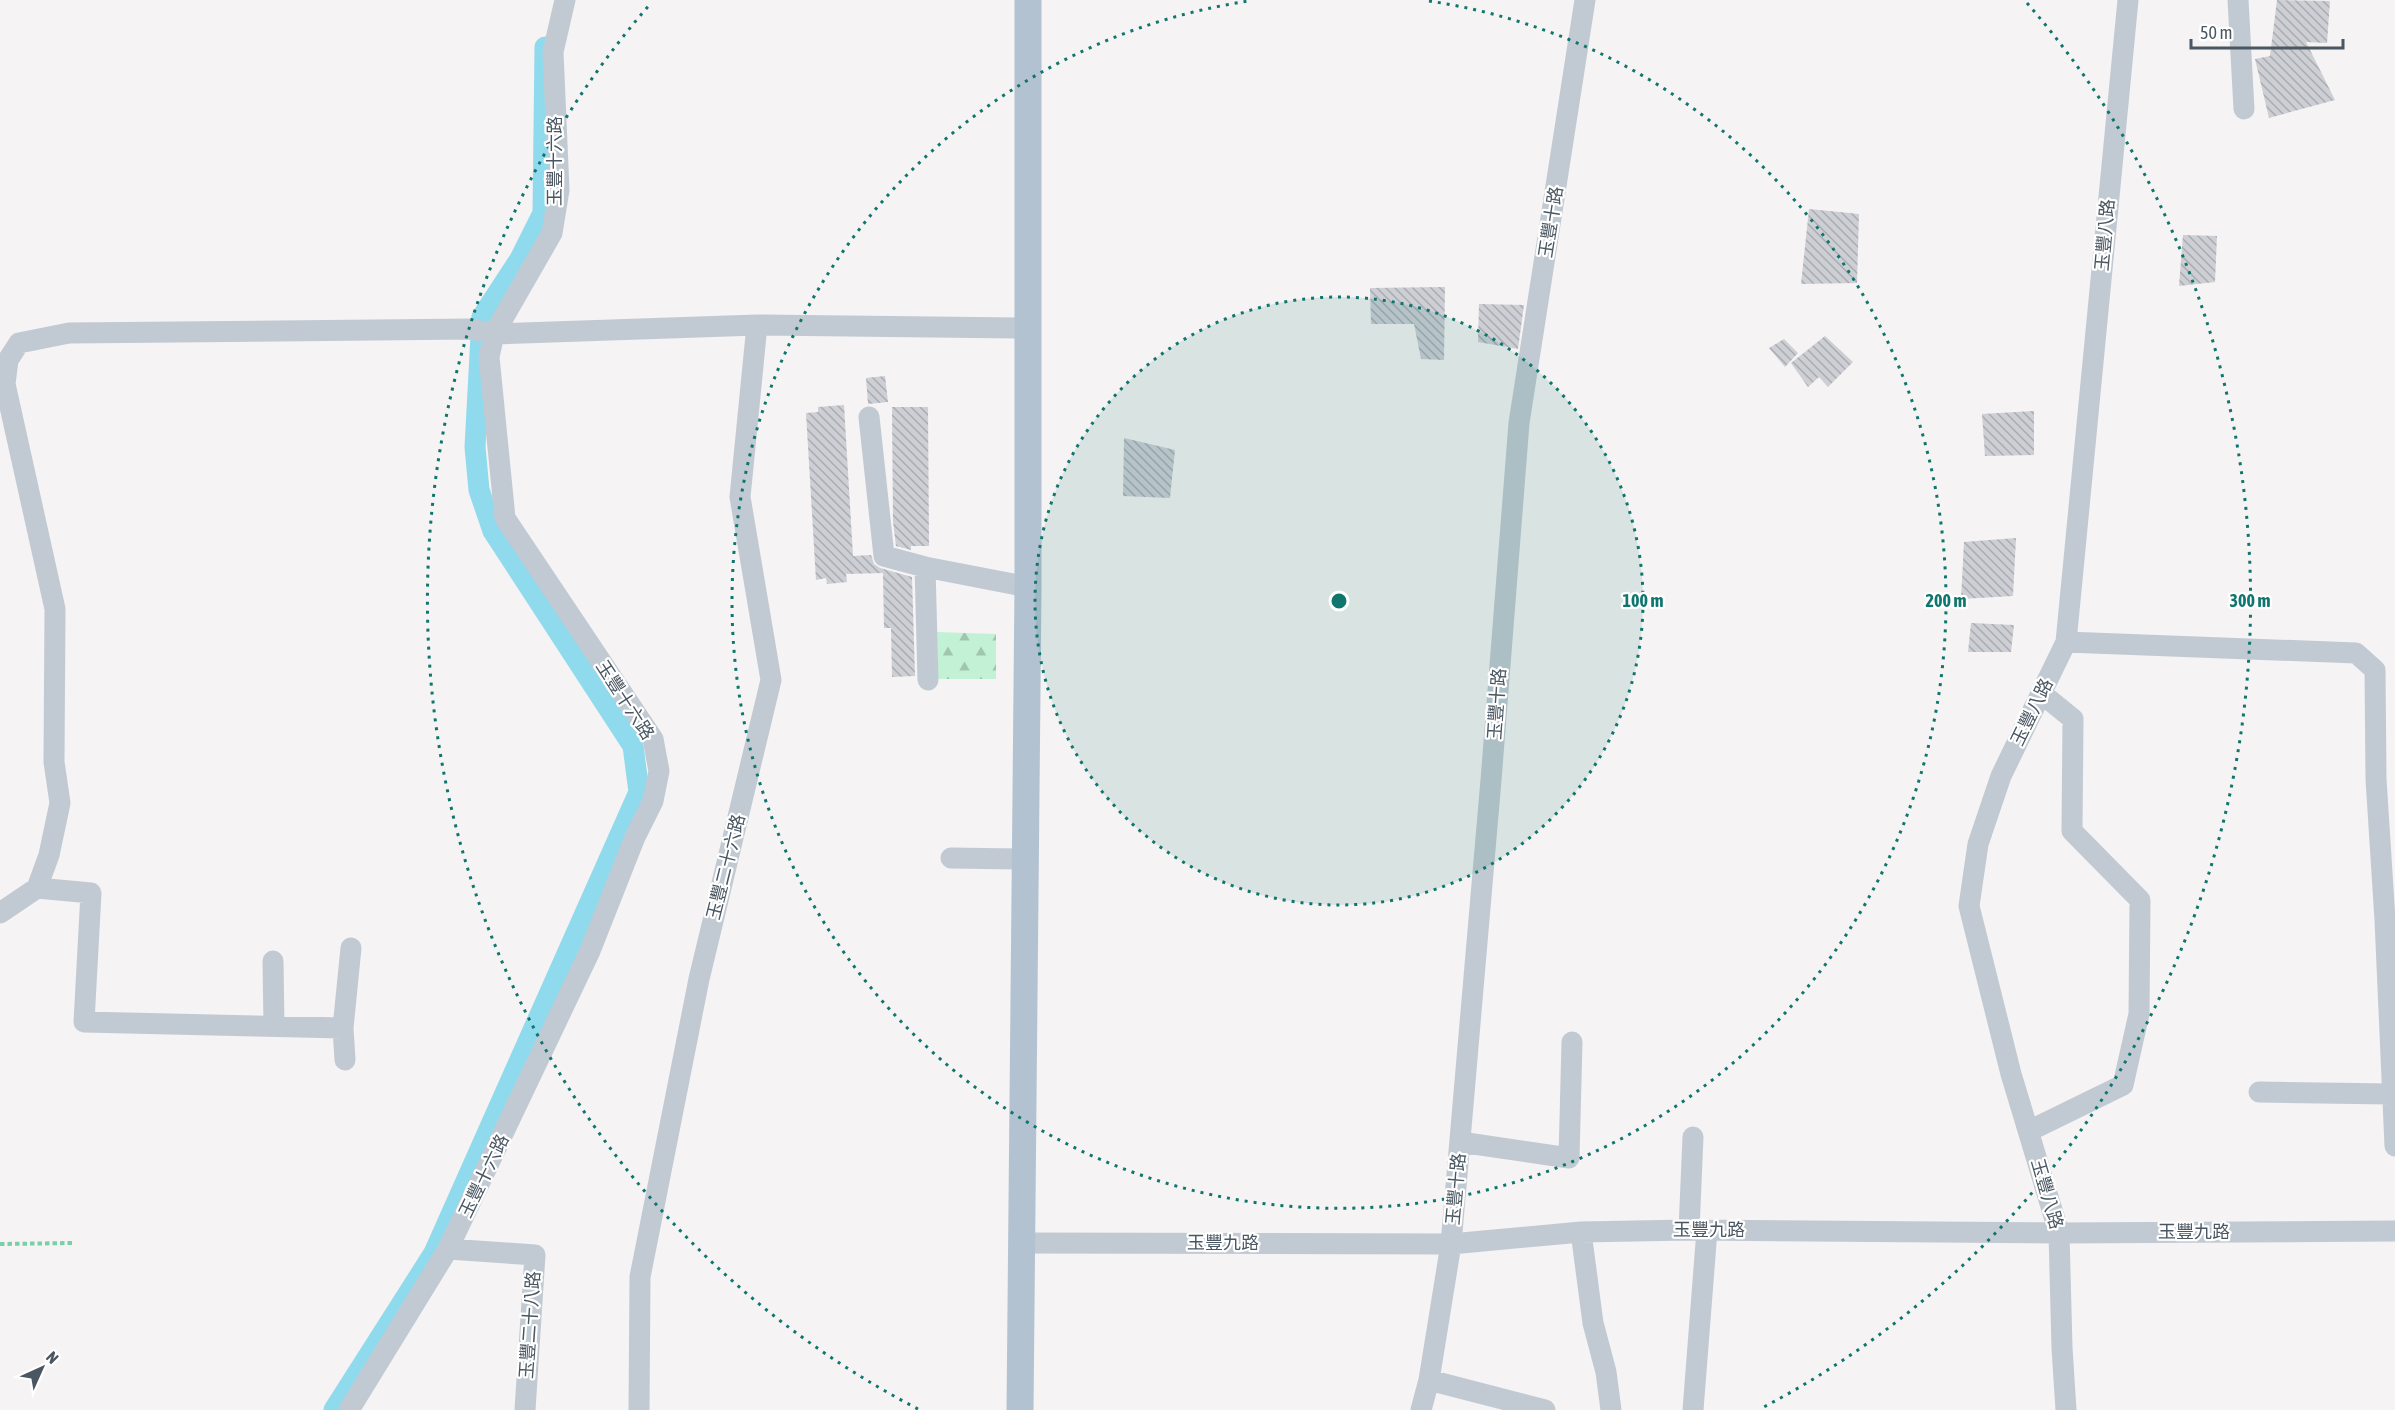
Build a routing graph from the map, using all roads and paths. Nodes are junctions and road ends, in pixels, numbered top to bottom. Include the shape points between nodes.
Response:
1 (565, 0) edge
2 (1028, 0) edge
3 (1586, 0) edge
4 (2128, 0) edge
5 (2238, 0) edge
6 (2244, 109) dead end
7 (757, 325) junction
8 (1029, 328) junction
9 (484, 332) junction
10 (3, 383) edge
11 (868, 417) dead end
12 (925, 567) junction
13 (1028, 587) junction
14 (2066, 642) junction
15 (928, 680) dead end
16 (2042, 693) junction
17 (951, 858) dead end
18 (1025, 859) junction
19 (37, 888) junction
20 (0, 913) edge
21 (351, 948) dead end
22 (273, 961) dead end
23 (274, 1026) junction
24 (343, 1028) junction
25 (1572, 1042) dead end
26 (345, 1060) dead end
27 (2259, 1092) dead end
28 (2391, 1094) junction
29 (2029, 1131) junction
30 (1693, 1137) dead end
31 (1460, 1142) junction
32 (2395, 1146) edge
33 (1698, 1230) junction
34 (2395, 1231) edge
35 (1581, 1232) junction
36 (2059, 1233) junction
37 (73, 1243) dead end
38 (1023, 1243) junction
39 (0, 1244) edge
40 (1451, 1244) junction
41 (448, 1249) junction
42 (1429, 1380) junction
43 (349, 1410) edge
44 (525, 1410) edge
45 (639, 1410) edge
46 (1020, 1410) edge
47 (1421, 1410) edge
48 (1545, 1410) edge
49 (1611, 1410) edge
50 (1693, 1410) edge
51 (2066, 1410) edge

1 - 9 street, 玉豐十六路 via 553,52 559,190 552,233 539,259
2 - 8 main road
3 - 31 street, 玉豐十路 via 1519,423
4 - 14 street, 玉豐八路
5 - 6 street
7 - 8 street
7 - 9 street
7 - 45 street, 玉豐二十六路 via 740,497 771,680 699,979 640,1277
8 - 13 main road
9 - 10 street via 69,333 19,342 8,360
9 - 41 street, 玉豐十六路 via 505,518 653,739 659,771 653,801 590,951
10 - 19 street via 55,609 54,762 60,803 50,855
11 - 12 street via 884,556
12 - 13 street
12 - 15 street
13 - 18 main road
14 - 16 street, 玉豐八路
14 - 28 street via 2356,653 2375,670 2376,779
16 - 29 street, 玉豐八路 via 2001,776 1978,844 1969,906
16 - 29 street via 2073,719 2072,831 2140,900 2139,1014 2123,1085
17 - 18 street
18 - 38 main road
19 - 20 street
19 - 23 street via 91,893 84,1022
21 - 24 street
22 - 23 street
23 - 24 street
24 - 26 street
25 - 31 street via 1569,1158
27 - 28 street
28 - 32 street
29 - 36 street, 玉豐八路
30 - 33 street
31 - 40 street, 玉豐十路
33 - 35 street, 玉豐九路
33 - 36 street, 玉豐九路
33 - 50 street
34 - 36 street, 玉豐九路
35 - 40 street, 玉豐九路
35 - 49 street via 1593,1323
36 - 51 street, 玉豐八路
37 - 39 path
38 - 40 street, 玉豐九路
38 - 46 main road
40 - 42 street, 玉豐十路
41 - 43 street, 玉豐十六路
41 - 44 street, 玉豐二十八路 via 535,1255
42 - 47 street, 玉豐十路
42 - 48 street

